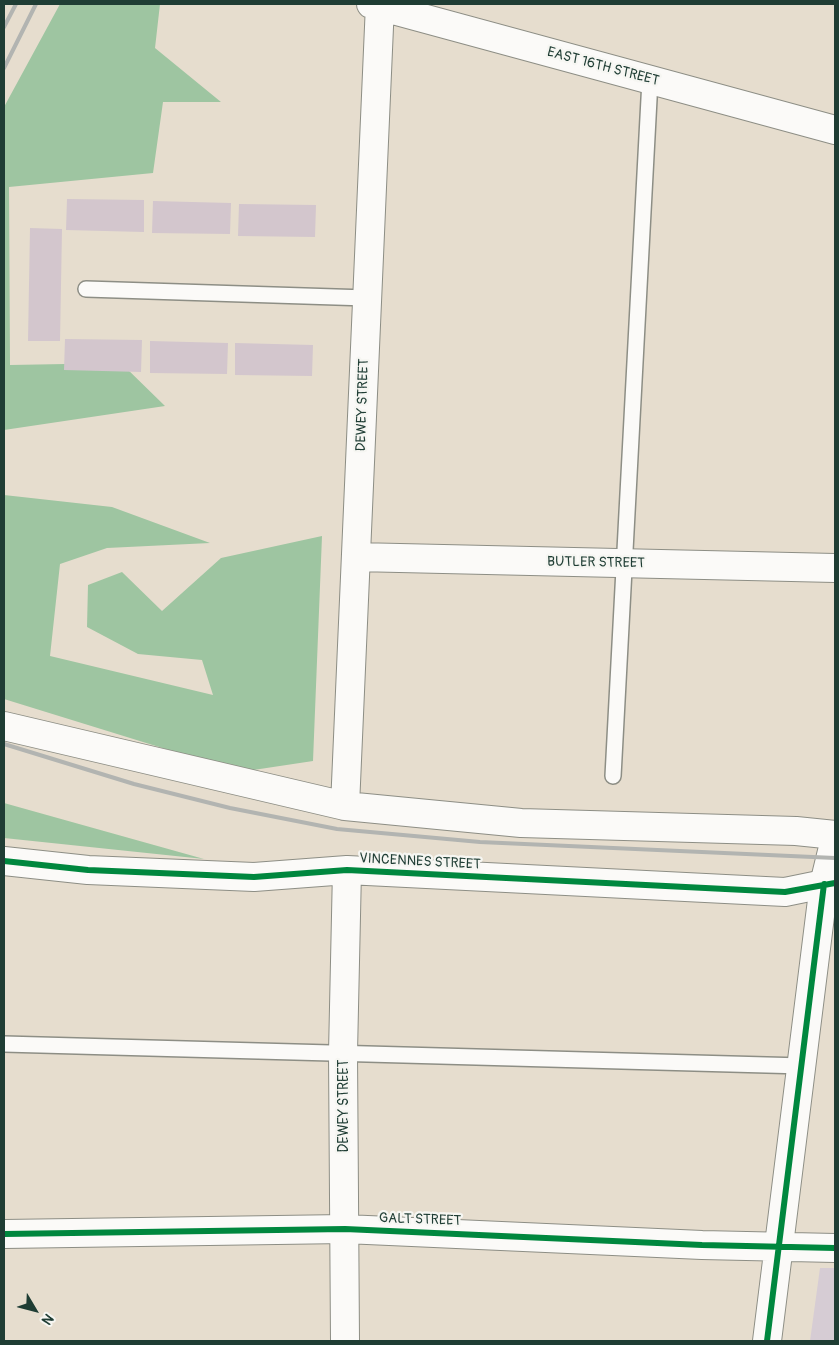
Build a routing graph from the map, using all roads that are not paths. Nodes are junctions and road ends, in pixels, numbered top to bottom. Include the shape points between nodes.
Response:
1 (377, 5) edge
2 (650, 80) junction
3 (835, 130) edge
4 (86, 289) dead end
5 (367, 298) junction
6 (356, 557) junction
7 (623, 564) junction
8 (835, 568) edge
9 (4, 726) edge
10 (613, 776) dead end
11 (345, 806) junction
12 (835, 835) edge
13 (835, 839) edge
14 (4, 861) edge
15 (347, 870) junction
16 (830, 883) edge
17 (4, 1044) edge
18 (343, 1053) junction
19 (802, 1066) junction
20 (345, 1229) junction
21 (4, 1234) edge
22 (780, 1247) junction
23 (835, 1248) edge
24 (345, 1341) edge
25 (768, 1341) edge

1 - 2 street, EAST 16TH STREET
1 - 5 street, DEWEY STREET
2 - 3 street, EAST 16TH STREET
2 - 7 lane
4 - 5 lane
5 - 6 street, DEWEY STREET
6 - 7 street, BUTLER STREET
6 - 11 street, DEWEY STREET
7 - 8 street, BUTLER STREET
7 - 10 lane
9 - 11 street
11 - 12 street via 521,823 796,831
13 - 16 street
14 - 15 street, VINCENNES STREET via 88,870 254,877
15 - 16 street, VINCENNES STREET via 785,892
15 - 18 street, DEWEY STREET
16 - 19 street
17 - 18 lane
18 - 19 lane
18 - 20 street, DEWEY STREET
19 - 22 street
20 - 21 street, GALT STREET
20 - 22 street, GALT STREET
20 - 24 street, DEWEY STREET
22 - 23 street, GALT STREET
22 - 25 street

